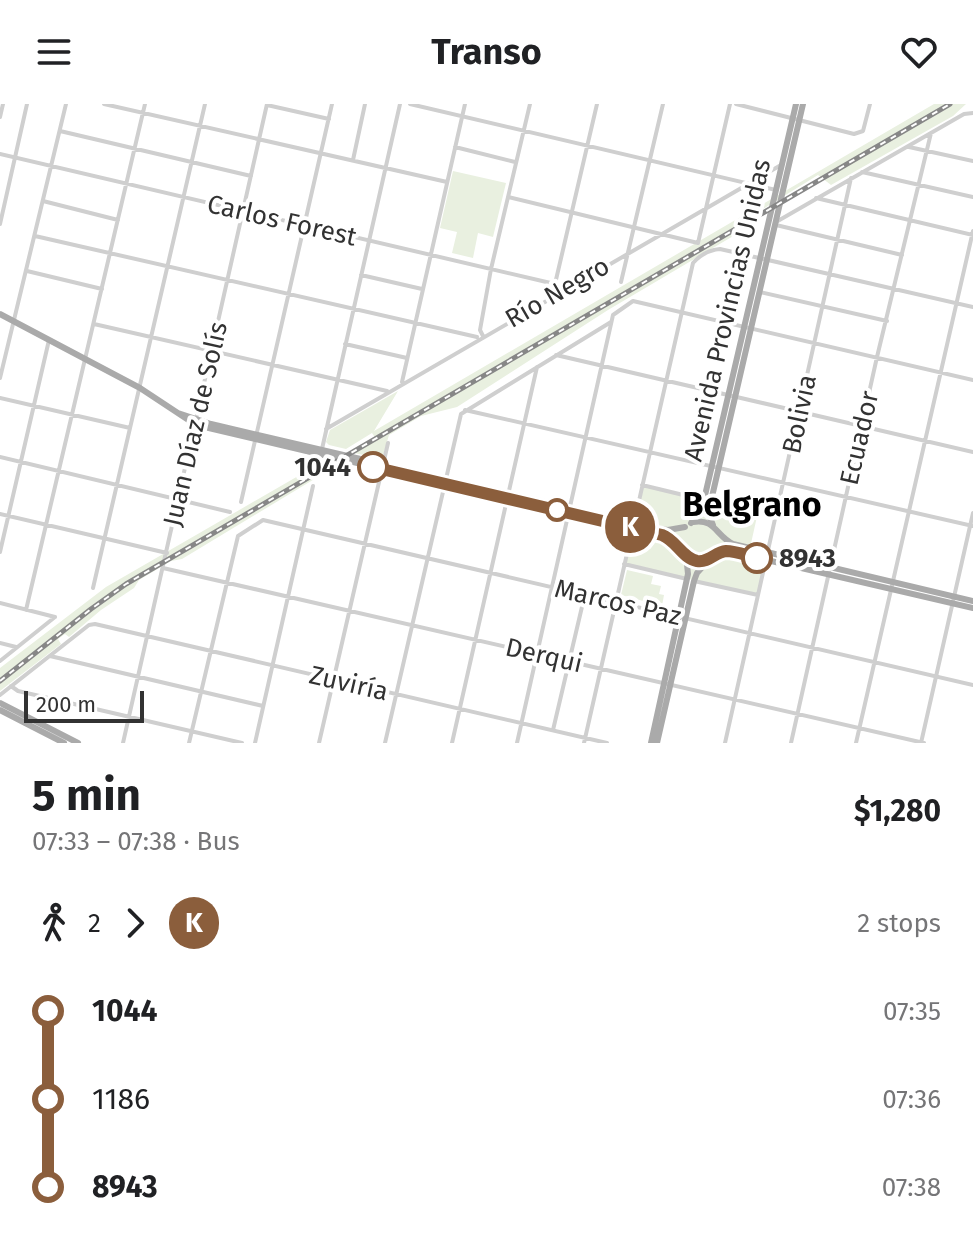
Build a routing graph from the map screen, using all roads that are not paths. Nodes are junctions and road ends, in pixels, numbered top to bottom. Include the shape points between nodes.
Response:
1 (3, 104) edge
2 (27, 104) edge
3 (66, 104) edge
4 (104, 104) edge
5 (145, 104) edge
6 (205, 104) edge
7 (266, 104) edge
8 (332, 104) edge
9 (365, 104) edge
10 (400, 104) edge
11 (410, 104) edge
12 (465, 104) edge
13 (530, 104) edge
14 (597, 104) edge
15 (663, 104) edge
16 (730, 104) edge
17 (736, 104) edge
18 (796, 104) edge
19 (803, 104) edge
20 (870, 104) edge
21 (972, 112) edge
22 (143, 113) junction
23 (462, 116) junction
24 (0, 117) edge
25 (329, 119) junction
26 (796, 120) junction
27 (200, 126) junction
28 (60, 131) junction
29 (523, 131) junction
30 (931, 133) junction
31 (259, 139) junction
32 (588, 146) junction
33 (455, 147) junction
34 (907, 147) junction
35 (135, 149) junction
36 (927, 150) junction
37 (321, 153) junction
38 (0, 154) edge
39 (15, 158) junction
40 (790, 159) junction
41 (353, 160) junction
42 (650, 160) junction
43 (973, 161) edge
44 (192, 162) junction
45 (516, 162) junction
46 (781, 165) junction
47 (51, 166) junction
48 (385, 168) junction
49 (862, 172) junction
50 (713, 175) junction
51 (251, 176) junction
52 (851, 178) junction
53 (447, 182) junction
54 (749, 183) junction
55 (127, 184) junction
56 (919, 184) junction
57 (776, 190) junction
58 (184, 197) junction
59 (508, 197) junction
60 (973, 197) edge
61 (815, 198) junction
62 (43, 201) junction
63 (846, 205) junction
64 (706, 207) junction
65 (243, 211) junction
66 (572, 212) junction
67 (118, 220) junction
68 (910, 220) junction
69 (0, 224) edge
70 (775, 224) junction
71 (304, 225) junction
72 (634, 227) junction
73 (660, 233) junction
74 (973, 233) edge
75 (35, 236) junction
76 (369, 240) junction
77 (838, 240) junction
78 (628, 251) junction
79 (110, 254) junction
80 (430, 254) junction
81 (902, 255) junction
82 (764, 259) junction
83 (168, 266) junction
84 (491, 269) junction
85 (27, 271) junction
86 (830, 274) junction
87 (361, 275) junction
88 (227, 280) junction
89 (621, 282) dead end
90 (555, 284) junction
91 (564, 288) junction
92 (102, 289) junction
93 (422, 289) junction
94 (894, 289) junction
95 (760, 292) junction
96 (289, 294) junction
97 (956, 303) junction
98 (823, 306) junction
99 (973, 307) edge
100 (353, 309) junction
101 (682, 312) junction
102 (0, 316) edge
103 (15, 321) junction
104 (887, 321) junction
105 (612, 322) junction
106 (415, 323) junction
107 (94, 324) junction
108 (748, 327) junction
109 (152, 337) junction
110 (481, 337) junction
111 (49, 339) junction
112 (814, 343) junction
113 (345, 344) junction
114 (212, 350) junction
115 (556, 355) junction
116 (877, 357) junction
117 (407, 358) junction
118 (86, 359) junction
119 (273, 364) junction
120 (602, 366) junction
121 (537, 367) junction
122 (939, 372) junction
123 (0, 378) edge
124 (337, 379) junction
125 (973, 380) edge
126 (666, 381) junction
127 (401, 384) junction
128 (140, 388) junction
129 (389, 391) junction
130 (732, 396) junction
131 (0, 398) edge
132 (34, 406) junction
133 (465, 410) junction
134 (799, 412) junction
135 (73, 415) junction
136 (197, 422) junction
137 (524, 423) junction
138 (862, 426) junction
139 (130, 428) junction
140 (326, 429) junction
141 (256, 437) junction
142 (586, 437) junction
143 (923, 440) junction
144 (388, 443) dead end
145 (321, 452) junction
146 (650, 452) junction
147 (973, 452) edge
148 (0, 457) edge
149 (20, 461) junction
150 (382, 467) junction
151 (715, 467) junction
152 (59, 470) junction
153 (444, 481) junction
154 (784, 482) junction
155 (117, 484) junction
156 (642, 485) junction
157 (313, 486) dead end
158 (508, 496) junction
159 (845, 496) junction
160 (179, 499) junction
161 (707, 500) junction
162 (241, 502) dead end
163 (569, 510) junction
164 (907, 511) junction
165 (230, 512) dead end
166 (973, 513) edge
167 (0, 514) edge
168 (8, 516) junction
169 (776, 517) junction
170 (46, 525) junction
171 (633, 525) junction
172 (688, 525) junction
173 (713, 525) junction
174 (972, 525) edge
175 (303, 528) junction
176 (719, 532) junction
177 (105, 539) junction
178 (365, 542) junction
179 (0, 552) edge
180 (167, 553) junction
181 (684, 553) junction
182 (716, 554) junction
183 (767, 556) junction
184 (427, 557) junction
185 (709, 559) junction
186 (624, 564) junction
187 (163, 568) junction
188 (829, 571) junction
189 (491, 572) junction
190 (691, 580) junction
191 (225, 582) junction
192 (890, 585) junction
193 (552, 586) junction
194 (93, 588) dead end
195 (585, 594) junction
196 (758, 595) junction
197 (288, 597) junction
198 (953, 600) junction
199 (616, 601) junction
200 (973, 601) edge
201 (0, 603) edge
202 (973, 608) edge
203 (26, 610) junction
204 (349, 611) junction
205 (682, 617) junction
206 (412, 625) junction
207 (750, 633) junction
208 (147, 637) junction
209 (475, 639) junction
210 (0, 643) edge
211 (16, 647) junction
212 (812, 647) junction
213 (209, 651) junction
214 (537, 653) junction
215 (50, 656) junction
216 (0, 661) edge
217 (569, 661) junction
218 (873, 661) junction
219 (272, 666) junction
220 (601, 668) junction
221 (138, 676) junction
222 (936, 676) junction
223 (334, 680) junction
224 (667, 683) junction
225 (973, 685) edge
226 (11, 686) junction
227 (201, 691) junction
228 (396, 694) junction
229 (0, 695) edge
230 (735, 699) junction
231 (0, 703) edge
232 (263, 706) junction
233 (460, 709) junction
234 (0, 710) edge
235 (797, 714) junction
236 (129, 717) junction
237 (521, 723) junction
238 (859, 728) junction
239 (553, 730) junction
240 (191, 731) junction
241 (585, 740) edge
242 (60, 742) edge
243 (78, 743) edge
244 (123, 743) edge
245 (189, 743) edge
246 (242, 743) edge
247 (255, 743) edge
248 (319, 743) edge
249 (385, 743) edge
250 (452, 743) edge
251 (517, 743) edge
252 (607, 743) edge
253 (651, 743) edge
254 (657, 743) edge
255 (725, 743) edge
256 (791, 743) edge
257 (856, 743) edge
258 (922, 743) edge

1 - 24 street
2 - 39 street
3 - 28 street
4 - 22 street
5 - 22 street
6 - 27 street
7 - 25 street
7 - 31 street, Juan Díaz de Solís
8 - 25 street
9 - 41 street
10 - 48 street
11 - 23 street
12 - 23 street
13 - 29 street
14 - 32 street
15 - 42 street
16 - 50 street
17 - 26 street
18 - 26 main road, Avenida Provincias Unidas
19 - 26 main road, Avenida Provincias Unidas
20 - 26 street via 859,134
21 - 30 street
22 - 27 street
22 - 35 street
23 - 29 street
23 - 33 street
25 - 37 street
26 - 40 main road, Avenida Provincias Unidas
26 - 46 main road, Avenida Provincias Unidas
27 - 31 street
27 - 44 street
28 - 35 street
28 - 47 street
29 - 32 street
29 - 45 street
30 - 34 street
30 - 36 street, Ecuador
31 - 37 street
31 - 51 street, Juan Díaz de Solís
32 - 42 street
32 - 66 street
33 - 45 street
33 - 53 street
34 - 36 street
34 - 49 street
35 - 44 street
35 - 55 street
36 - 43 street
36 - 56 street, Ecuador
37 - 41 street
37 - 71 street
38 - 39 street, Carlos Forest
39 - 47 street, Carlos Forest
39 - 69 street
40 - 46 street, Río Negro
40 - 70 main road, Avenida Provincias Unidas
41 - 48 street
42 - 50 street
42 - 72 street
44 - 51 street
44 - 58 street
45 - 59 street
46 - 54 street, Río Negro
46 - 57 main road, Avenida Provincias Unidas
47 - 55 street, Carlos Forest
47 - 62 street
48 - 53 street
48 - 76 street
49 - 52 street
49 - 56 street
50 - 54 street
50 - 64 street
51 - 65 street, Juan Díaz de Solís
52 - 61 street
52 - 63 street, Bolivia
53 - 80 street
54 - 57 street
54 - 64 street, Río Negro
55 - 58 street, Carlos Forest
55 - 67 street
56 - 60 street
56 - 68 street, Ecuador
57 - 82 main road, Avenida Provincias Unidas
58 - 65 street, Carlos Forest
58 - 83 street
59 - 66 street
59 - 84 street
61 - 63 street
61 - 70 street
62 - 67 street
62 - 75 street
63 - 68 street
63 - 77 street, Bolivia
64 - 73 street, Río Negro
64 - 73 street via 698,243
65 - 71 street, Carlos Forest
65 - 88 street, Juan Díaz de Solís
66 - 72 street
66 - 90 street
67 - 79 street
68 - 74 street
68 - 81 street, Ecuador
70 - 77 street
70 - 82 main road, Avenida Provincias Unidas
71 - 76 street, Carlos Forest
71 - 96 street
72 - 73 street
72 - 78 street
73 - 78 street, Río Negro
74 - 97 street
75 - 79 street
75 - 85 street
76 - 80 street, Carlos Forest
76 - 87 street
77 - 81 street
77 - 86 street, Bolivia
78 - 89 street
78 - 91 street, Río Negro
79 - 83 street
79 - 92 street
80 - 84 street, Carlos Forest
80 - 93 street
81 - 94 street, Ecuador
82 - 86 street
82 - 95 main road, Avenida Provincias Unidas
82 - 101 street via 712,249 693,263
82 - 108 main road, Avenida Provincias Unidas
83 - 88 street
83 - 109 street
84 - 90 street, Carlos Forest
84 - 110 street
85 - 92 street
85 - 103 street
86 - 94 street
86 - 98 street, Bolivia
87 - 93 street
87 - 100 street
88 - 96 street
88 - 114 street, Juan Díaz de Solís
90 - 91 street, Carlos Forest
91 - 110 street, Río Negro
92 - 107 street
93 - 106 street
94 - 97 street
94 - 104 street, Ecuador
95 - 98 street
95 - 108 main road, Avenida Provincias Unidas
96 - 100 street
96 - 119 street
97 - 99 street
97 - 122 street
98 - 104 street
98 - 112 street, Bolivia
100 - 106 street
100 - 113 street
101 - 105 street via 633,301 613,315
101 - 108 street
101 - 126 street
102 - 103 main road
103 - 111 main road
103 - 123 street
104 - 116 street, Ecuador
105 - 115 street
105 - 120 street
106 - 110 street
106 - 117 street
107 - 109 street
107 - 118 street
108 - 112 street
108 - 130 main road, Avenida Provincias Unidas
109 - 114 street
109 - 128 street
110 - 127 street, Río Negro
111 - 118 main road
111 - 132 street
112 - 116 street
112 - 134 street, Bolivia
113 - 117 street
113 - 124 street
114 - 119 street
114 - 136 street, Juan Díaz de Solís
115 - 120 street
115 - 121 street
116 - 122 street
116 - 138 street, Ecuador
117 - 127 street
118 - 128 main road
118 - 135 street
119 - 124 street
119 - 141 street
120 - 126 street
120 - 142 street
121 - 133 street
121 - 137 street
122 - 125 street
122 - 143 street
124 - 129 street
124 - 140 street
126 - 130 street
126 - 146 street
127 - 129 street, Río Negro
128 - 136 main road via 187,421
128 - 139 street
129 - 140 street, Río Negro
130 - 134 street
130 - 151 main road, Avenida Provincias Unidas
131 - 132 street
132 - 135 street
132 - 149 street
133 - 137 street
133 - 153 street
134 - 138 street
134 - 154 street, Bolivia
135 - 139 street
135 - 152 street
136 - 141 main road
136 - 160 street, Juan Díaz de Solís
137 - 142 street
137 - 158 street
138 - 143 street
138 - 159 street, Ecuador
139 - 155 street
140 - 145 street
141 - 145 main road
141 - 162 street
142 - 146 street
142 - 163 street
143 - 147 street
143 - 164 street
144 - 150 street
145 - 150 main road
146 - 151 street
146 - 156 street
148 - 149 street
149 - 152 street
149 - 168 street
150 - 153 main road
150 - 178 street
151 - 154 street
151 - 161 main road, Avenida Provincias Unidas
152 - 155 street
152 - 170 street
153 - 158 main road
153 - 184 street
154 - 159 street
154 - 169 street, Bolivia
155 - 160 street
155 - 177 street
156 - 161 street
156 - 171 street
157 - 175 street
158 - 163 main road
158 - 189 street
159 - 164 street
159 - 188 street, Ecuador
160 - 165 street
160 - 180 street, Juan Díaz de Solís
161 - 169 street
161 - 172 main road, Avenida Provincias Unidas
161 - 173 main road, Avenida Provincias Unidas
163 - 171 main road
163 - 193 street
164 - 174 street
164 - 192 street
166 - 174 street
167 - 168 street
168 - 170 street
168 - 179 street
169 - 183 street, Bolivia
170 - 177 street
170 - 203 street
171 - 172 main road via 668,530
171 - 181 main road via 671,538
171 - 186 street
172 - 173 main road via 702,520
172 - 181 main road via 680,539
173 - 176 main road
174 - 198 street
175 - 178 street, Marcos Paz
175 - 191 street, Marcos Paz via 263,520 239,534
175 - 197 street
176 - 182 main road
176 - 183 main road via 726,541
177 - 180 street
177 - 194 street
178 - 184 street, Marcos Paz
178 - 204 street
180 - 187 street, Juan Díaz de Solís
181 - 185 main road via 697,561
181 - 190 main road
182 - 183 main road
182 - 185 main road
183 - 188 main road
183 - 196 street, Bolivia
184 - 189 street, Marcos Paz
184 - 206 street
185 - 190 main road
186 - 190 street
186 - 199 street
187 - 191 street, Derqui
187 - 208 street, Juan Díaz de Solís
188 - 192 main road
188 - 212 street, Ecuador
189 - 193 street, Marcos Paz
189 - 209 street
190 - 196 street
190 - 205 main road
191 - 197 street, Derqui
191 - 213 street
192 - 198 main road
192 - 218 street
193 - 195 street, Marcos Paz
193 - 214 street
195 - 199 street, Marcos Paz
195 - 217 street
196 - 207 street, Bolivia
197 - 204 street, Derqui
197 - 219 street
198 - 200 main road
198 - 202 main road
198 - 222 street
199 - 205 street, Marcos Paz
199 - 220 street
201 - 203 street
203 - 211 street via 55,617
204 - 206 street, Derqui
204 - 223 street
205 - 207 street, Marcos Paz
205 - 224 main road
206 - 209 street, Derqui
206 - 228 street
207 - 212 street, Marcos Paz
207 - 230 street, Bolivia
208 - 213 street, Zuviría
208 - 215 street, Zuviría via 92,624
208 - 221 street, Juan Díaz de Solís
209 - 214 street, Derqui
209 - 233 street
210 - 211 street
211 - 216 street
212 - 218 street, Marcos Paz
212 - 235 street, Ecuador
213 - 219 street, Zuviría
213 - 227 street
214 - 217 street, Derqui
214 - 237 street
215 - 221 street
215 - 226 street
217 - 220 street, Derqui
217 - 239 street
218 - 222 street, Marcos Paz
218 - 238 street
219 - 223 street, Zuviría
219 - 232 street
220 - 224 street, Derqui
220 - 241 street
221 - 227 street
221 - 236 street, Juan Díaz de Solís
222 - 225 street, Marcos Paz
222 - 258 street
223 - 228 street, Zuviría
223 - 248 street
224 - 230 street, Derqui
224 - 253 main road
224 - 254 main road
226 - 229 street
226 - 236 street
227 - 232 street
227 - 240 street
228 - 233 street, Zuviría
228 - 249 street
230 - 235 street, Derqui
230 - 255 street, Bolivia
231 - 243 main road
232 - 247 street
233 - 237 street, Zuviría
233 - 250 street
234 - 242 main road
235 - 238 street, Derqui
235 - 256 street, Ecuador
236 - 240 street
236 - 244 street, Juan Díaz de Solís
237 - 239 street, Zuviría
237 - 251 street
238 - 257 street
238 - 258 street, Derqui
239 - 241 street, Zuviría
240 - 245 street
240 - 246 street
241 - 252 street, Zuviría

